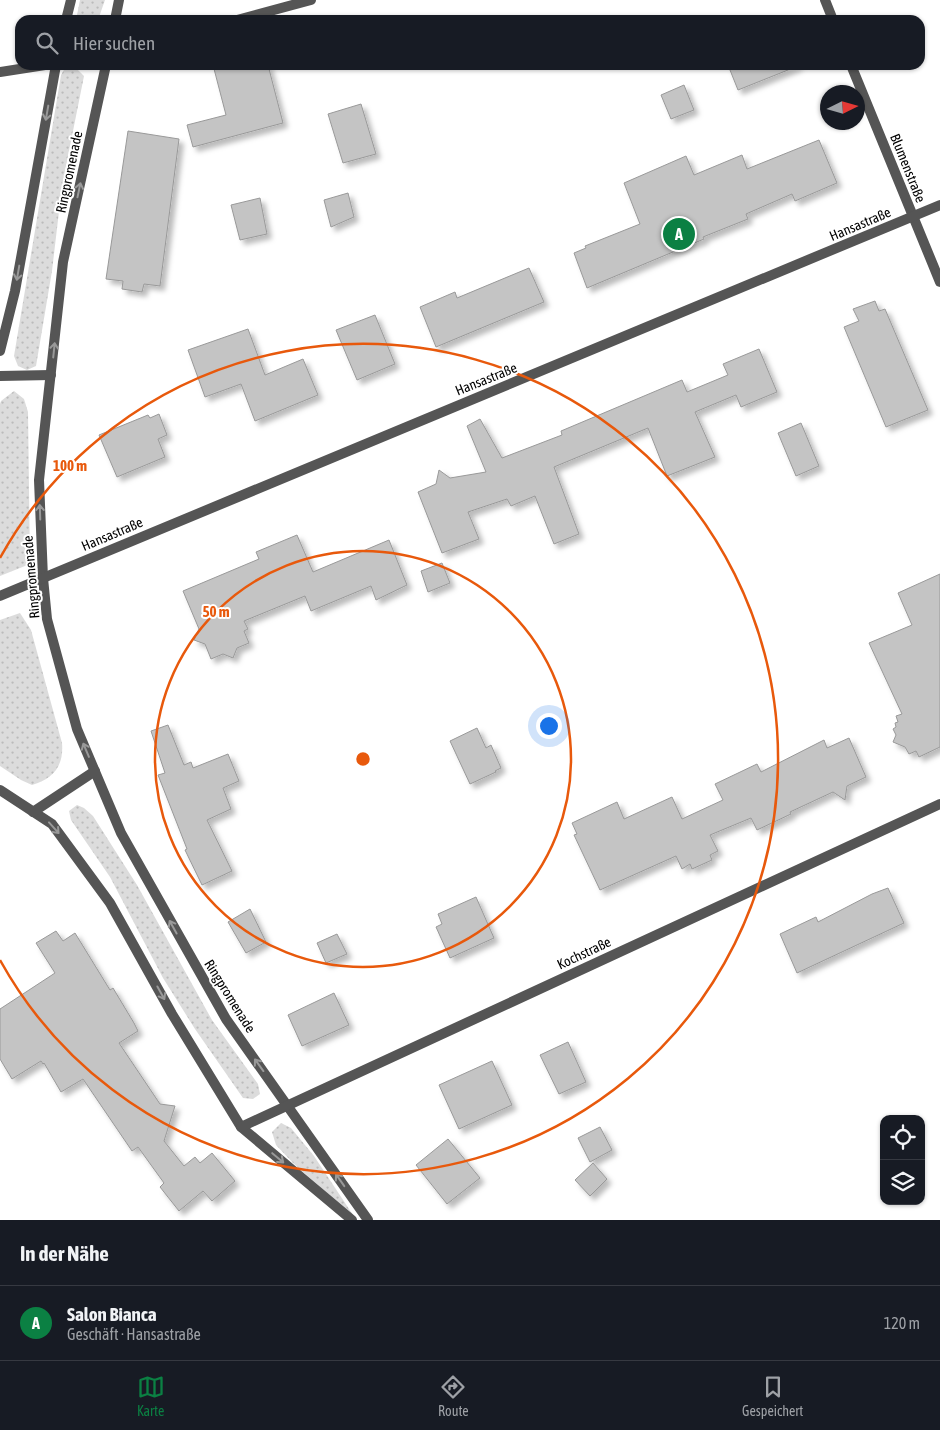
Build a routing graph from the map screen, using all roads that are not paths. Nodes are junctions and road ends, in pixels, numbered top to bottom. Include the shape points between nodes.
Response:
1 (71, 0) edge
2 (119, 0) edge
3 (311, 0) edge
4 (824, 0) edge
5 (67, 15) edge
6 (116, 15) edge
7 (256, 15) edge
8 (831, 15) edge
9 (15, 70) edge
10 (55, 70) edge
11 (105, 70) edge
12 (853, 70) edge
13 (0, 72) edge
14 (940, 206) edge
15 (914, 217) junction
16 (940, 282) edge
17 (0, 351) edge
18 (51, 375) junction
19 (0, 376) edge
20 (43, 578) junction
21 (0, 596) edge
22 (94, 770) junction
23 (0, 790) edge
24 (940, 804) edge
25 (33, 812) junction
26 (287, 1104) junction
27 (241, 1127) junction
28 (352, 1220) edge
29 (368, 1220) edge

1 - 5 street
2 - 6 street
3 - 7 street
4 - 8 street
9 - 13 street
10 -> 17 street via 15,291
18 -> 11 street, Ringpromenade via 64,262
12 - 15 street, Blumenstraße
14 - 15 street, Hansastraße
15 - 16 street, Blumenstraße
15 - 20 street, Hansastraße
18 - 19 street
20 -> 18 street, Ringpromenade via 39,480
20 - 21 street, Hansastraße
22 -> 20 street, Ringpromenade via 77,729 48,619
22 - 25 street
26 -> 22 street, Ringpromenade via 216,1002 121,833
23 - 25 street
24 - 26 street, Kochstraße
25 -> 27 street via 52,824 110,903 172,1014
26 - 27 street, Kochstraße
29 -> 26 street, Ringpromenade
27 -> 28 street

